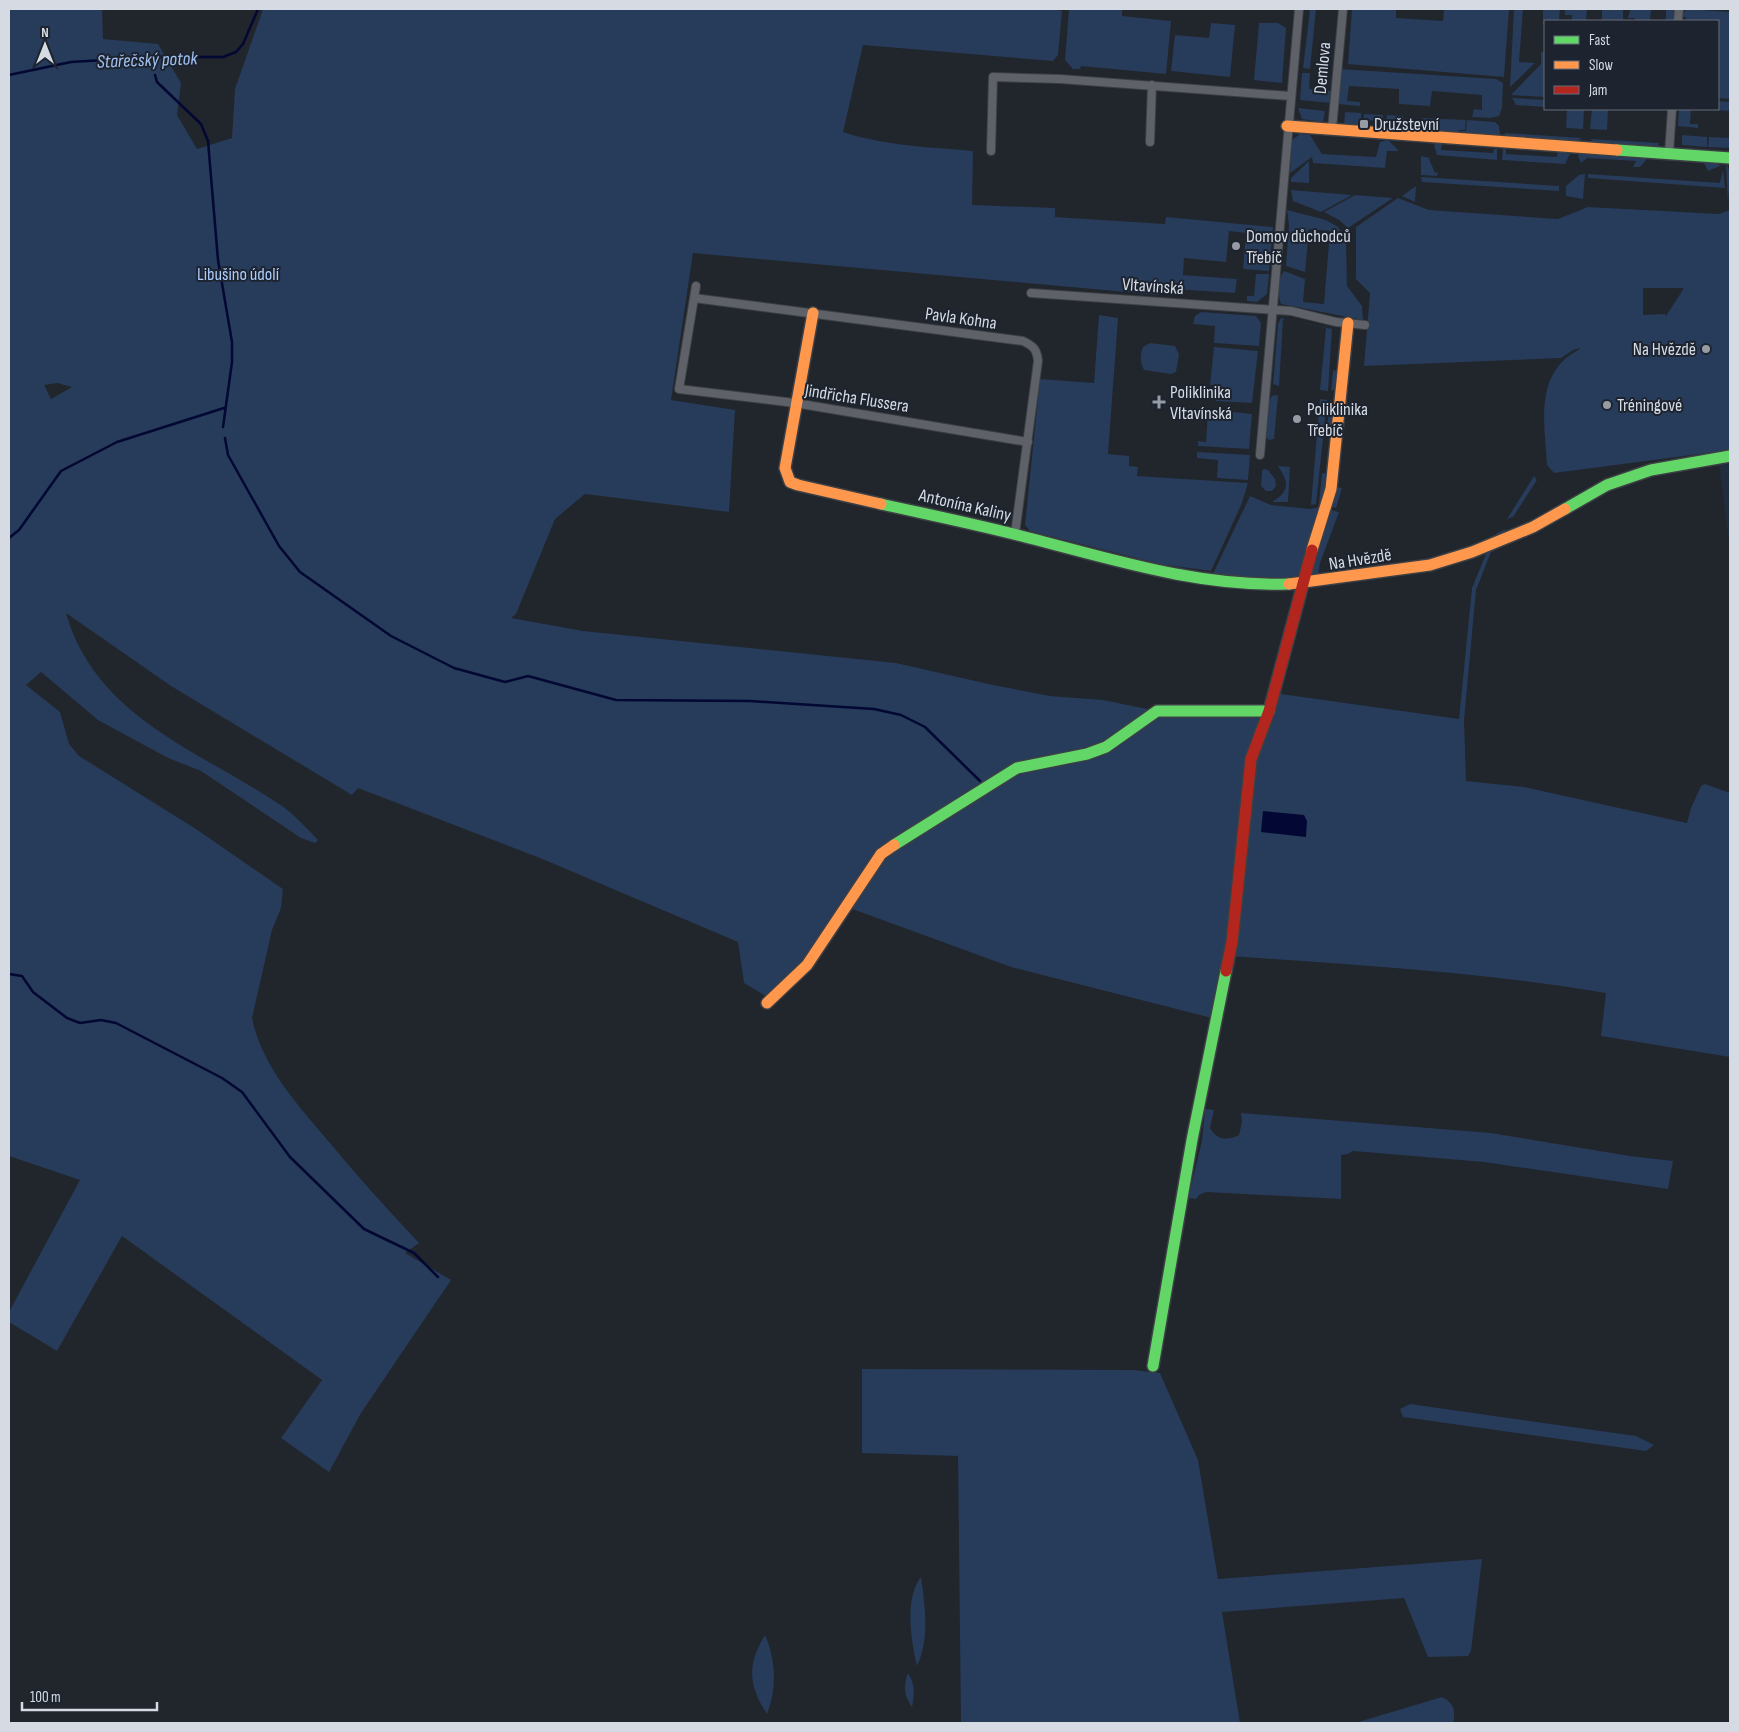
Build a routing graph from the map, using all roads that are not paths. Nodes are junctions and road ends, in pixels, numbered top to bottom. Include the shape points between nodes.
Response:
1 (1299, 9) edge
2 (1343, 9) edge
3 (1152, 86) junction
4 (1290, 96) junction
5 (1672, 110) edge
6 (1287, 126) junction
7 (1332, 129) junction
8 (1150, 142) dead end
9 (991, 151) dead end
10 (1669, 153) junction
11 (1730, 158) edge
12 (696, 286) dead end
13 (1031, 293) dead end
14 (694, 298) junction
15 (1273, 310) junction
16 (813, 313) junction
17 (1348, 324) junction
18 (1365, 325) dead end
19 (679, 389) junction
20 (676, 398) dead end
21 (795, 403) junction
22 (1028, 442) junction
23 (1260, 455) dead end
24 (1730, 456) edge
25 (1015, 534) junction
26 (1303, 584) junction
27 (1269, 711) junction
28 (767, 1003) dead end
29 (1153, 1366) dead end

1 - 4 street
2 - 7 street, Demlova
3 - 4 street
3 - 8 street
3 - 9 street via 993,77
4 - 6 street
5 - 10 street
6 - 7 street
6 - 15 street
7 - 10 street
10 - 11 street
12 - 14 street
13 - 15 street, Vltavínská
14 - 16 street, Pavla Kohna
14 - 19 street
15 - 17 street, Vltavínská
15 - 23 street
16 - 21 street, Antonína Kaliny
16 - 22 street, Pavla Kohna via 1023,341 1032,346 1038,360
17 - 18 street, Vltavínská
17 - 26 street via 1334,473
19 - 20 street
19 - 21 street, Jindřicha Flussera
21 - 22 street, Jindřicha Flussera
21 - 25 street, Antonína Kaliny via 784,468 790,482
22 - 25 street, Pavla Kohna
24 - 26 street, Na Hvězdě via 1651,470 1607,485 1533,527 1447,560
25 - 26 street, Antonína Kaliny via 1152,570 1208,581
26 - 27 street
27 - 28 street via 1157,711 1106,747 1018,768 881,854 807,965
27 - 29 street via 1251,759 1232,942 1192,1140

